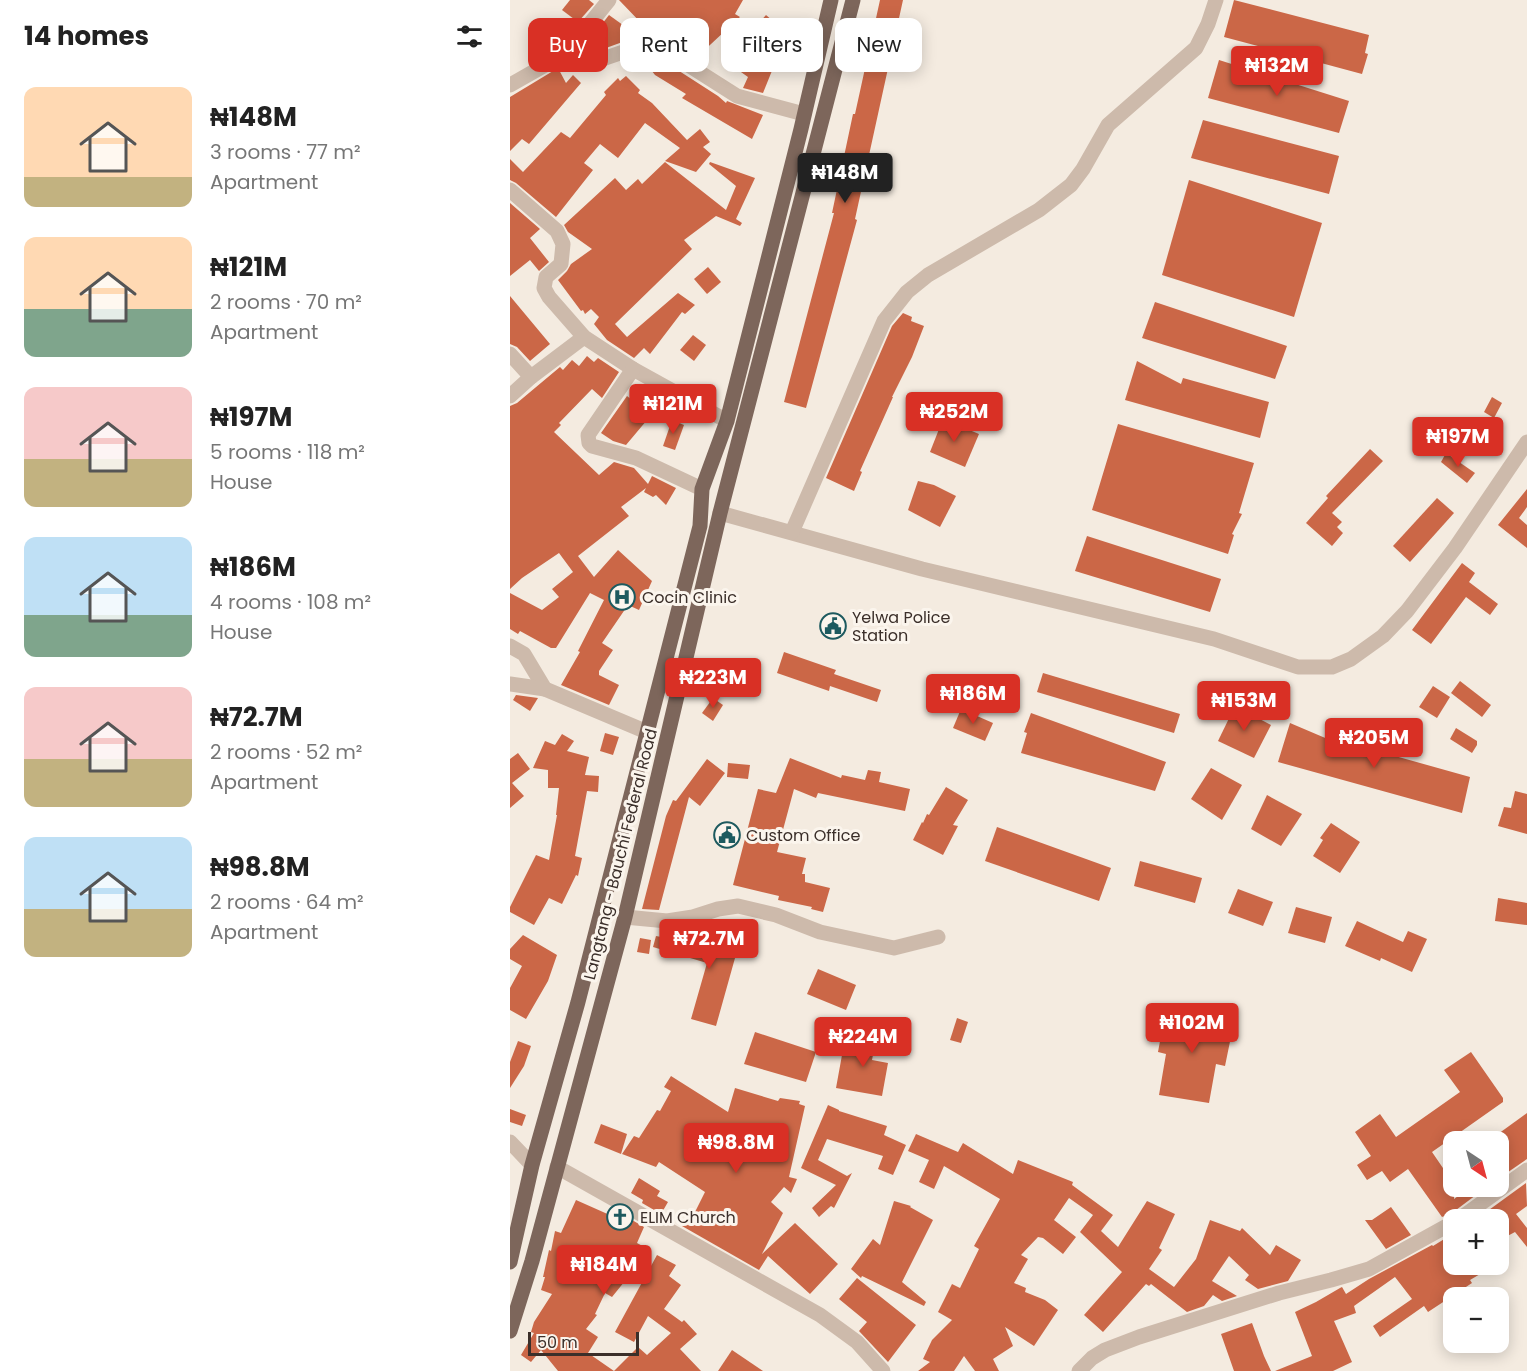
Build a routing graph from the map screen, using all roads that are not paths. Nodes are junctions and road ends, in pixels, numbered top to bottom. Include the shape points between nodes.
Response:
1 (609, 0) edge
2 (831, 0) edge
3 (853, 0) edge
4 (1216, 0) edge
5 (594, 18) edge
6 (608, 57) edge
7 (533, 72) edge
8 (510, 85) edge
9 (804, 114) junction
10 (510, 190) edge
11 (584, 337) junction
12 (510, 354) edge
13 (633, 369) junction
14 (531, 377) junction
15 (510, 396) edge
16 (727, 421) junction
17 (1527, 442) edge
18 (702, 489) junction
19 (720, 513) junction
20 (792, 532) junction
21 (510, 646) edge
22 (510, 684) edge
23 (545, 688) junction
24 (647, 732) junction
25 (625, 917) junction
26 (938, 937) dead end
27 (510, 1142) edge
28 (532, 1165) junction
29 (557, 1167) junction
30 (1527, 1170) edge
31 (1473, 1209) edge
32 (1443, 1228) edge
33 (510, 1262) edge
34 (510, 1331) edge
35 (883, 1371) edge
36 (1079, 1371) edge

1 - 5 street
2 - 9 main road
3 - 19 main road, Langtang - Bauchi Federal Road
4 - 20 street via 1196,48 1108,124 1071,184 1039,210 928,275 895,306 884,321
6 - 9 street via 652,42 736,96
7 - 8 street
9 - 16 main road
10 - 11 street via 557,231 564,244 561,264 546,277 544,288
11 - 13 street
11 - 14 street
12 - 14 street
13 - 16 street
13 - 18 street via 588,435 589,443 636,458
14 - 15 street
16 - 18 main road
17 - 20 street via 1407,612 1383,636 1351,659 1332,667 1298,667 1214,639 922,569
18 - 24 main road via 700,526
19 - 20 street
19 - 25 main road, Langtang - Bauchi Federal Road
21 - 23 street via 524,654
22 - 23 street
23 - 24 street
24 - 28 main road
25 - 26 street via 667,921 738,906 820,932 894,948
25 - 29 main road, Langtang - Bauchi Federal Road
27 - 28 street
28 - 33 main road
29 - 34 main road, Langtang - Bauchi Federal Road
29 - 35 street via 820,1315 857,1342
30 - 31 street
32 - 36 street via 1369,1269 1139,1337 1105,1350

